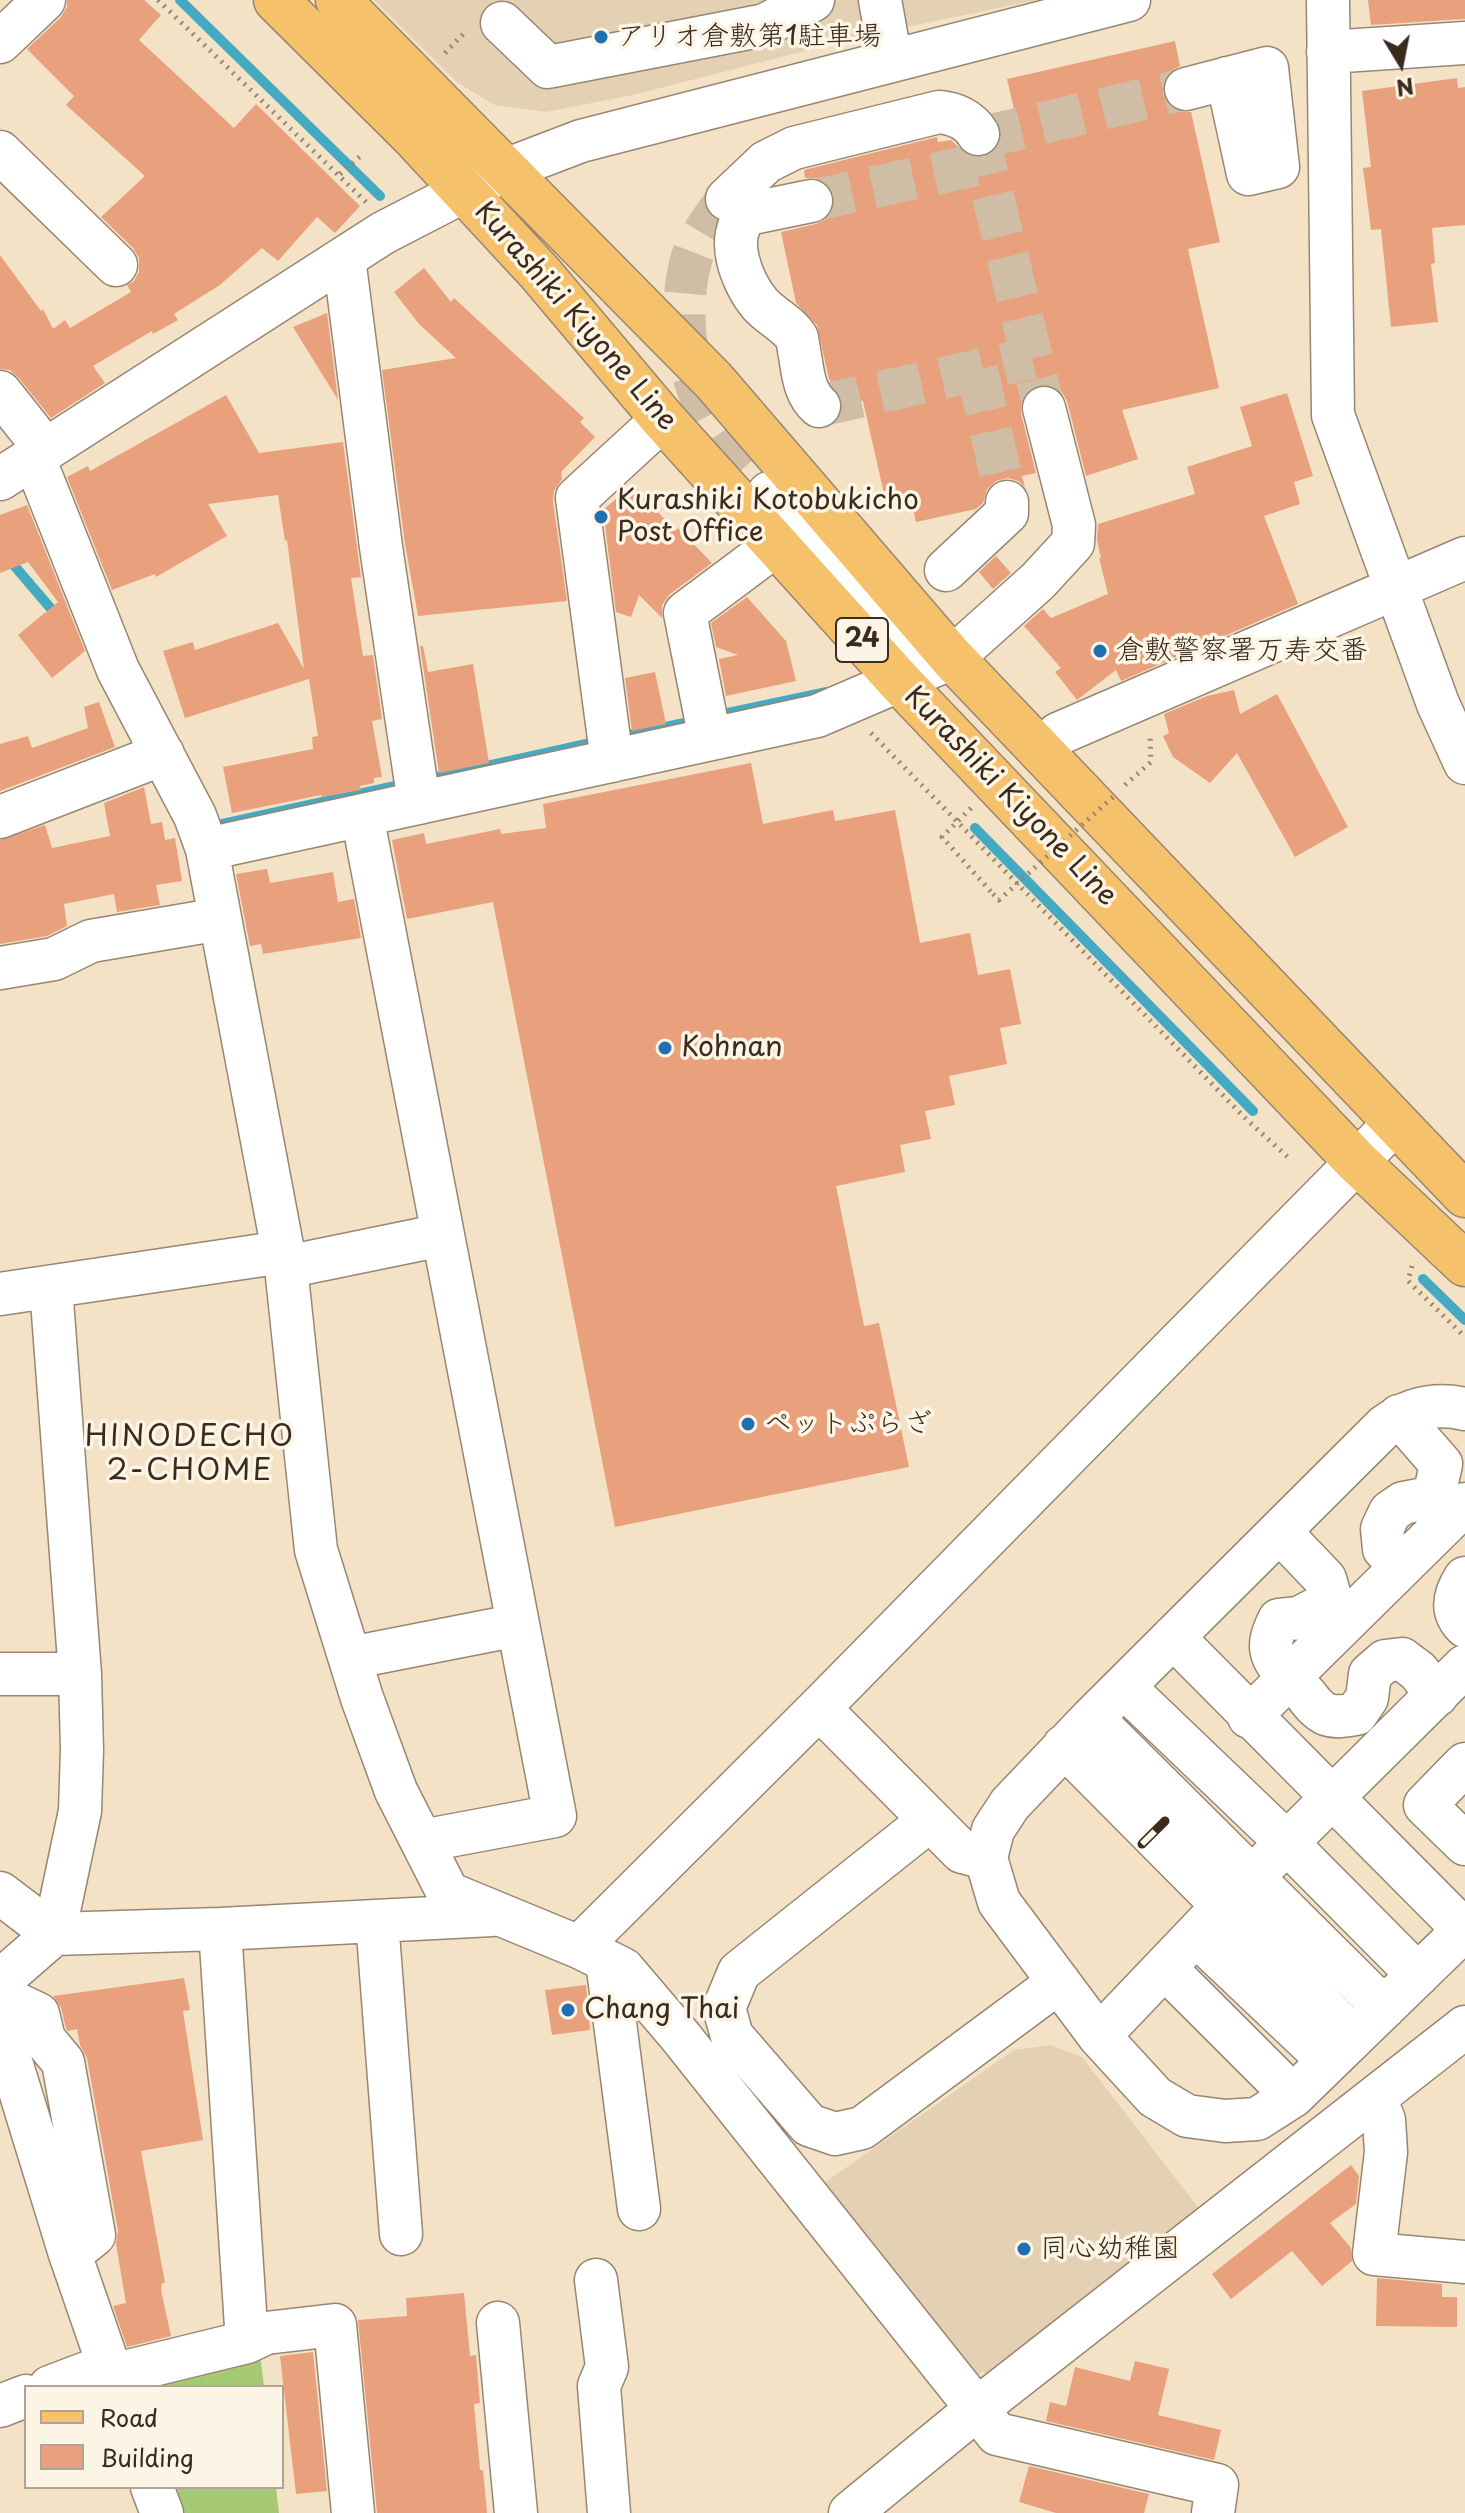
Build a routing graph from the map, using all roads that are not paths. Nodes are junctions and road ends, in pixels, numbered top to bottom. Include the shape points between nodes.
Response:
1 (44, 0) edge
2 (276, 0) edge
3 (338, 0) edge
4 (813, 0) edge
5 (880, 0) edge
6 (1129, 0) edge
7 (1328, 0) edge
8 (489, 21) road end
9 (0, 42) edge
10 (1465, 43) edge
11 (1328, 52) junction
12 (891, 61) junction
13 (1227, 78) dead end
14 (1186, 89) tunnel mouth
15 (978, 134) tunnel mouth
16 (0, 152) edge
17 (505, 170) junction
18 (463, 190) junction
19 (727, 199) tunnel mouth
20 (811, 201) tunnel mouth
21 (344, 258) junction
22 (116, 265) dead end
23 (0, 392) edge
24 (819, 406) dead end
25 (1044, 408) tunnel mouth
26 (663, 419) junction
27 (27, 462) edge
28 (769, 493) tunnel mouth
29 (1007, 502) dead end
30 (776, 545) junction
31 (1465, 558) edge
32 (946, 570) dead end
33 (1395, 588) junction
34 (925, 670) junction
35 (708, 725) junction
36 (610, 746) junction
37 (1044, 755) junction
38 (152, 758) junction
39 (1465, 763) edge
40 (417, 788) junction
41 (362, 815) junction
42 (0, 817) edge
43 (207, 849) junction
44 (220, 919) junction
45 (0, 968) edge
46 (1394, 1124) junction
47 (1356, 1161) junction
48 (1465, 1195) edge
49 (442, 1235) junction
50 (285, 1260) junction
51 (1465, 1264) edge
52 (51, 1287) junction
53 (0, 1294) edge
54 (1465, 1409) edge
55 (1399, 1416) junction
56 (1465, 1504) edge
57 (1280, 1532) junction
58 (1465, 1533) edge
59 (1401, 1565) junction
60 (1465, 1578) edge
61 (518, 1625) junction
62 (1465, 1626) edge
63 (1173, 1637) junction
64 (350, 1658) junction
65 (0, 1674) edge
66 (80, 1674) junction
67 (1124, 1687) junction
68 (1298, 1687) junction
69 (1447, 1692) edge
70 (819, 1708) junction
71 (1258, 1725) junction
72 (1078, 1732) junction
73 (1465, 1762) edge
74 (1331, 1799) junction
75 (930, 1820) junction
76 (422, 1841) junction
77 (1287, 1843) junction
78 (1465, 1844) edge
79 (986, 1858) junction
80 (0, 1893) edge
81 (1224, 1906) junction
82 (501, 1915) junction
83 (377, 1921) junction
84 (220, 1929) junction
85 (1464, 1929) edge
86 (54, 1934) junction
87 (593, 1954) junction
88 (1166, 1969) junction
89 (1418, 1975) junction
90 (0, 1981) edge
91 (1059, 1982) junction
92 (0, 1996) edge
93 (1384, 2008) junction
94 (0, 2026) edge
95 (1465, 2027) edge
96 (1099, 2036) junction
97 (1341, 2049) junction
98 (1293, 2096) junction
99 (1379, 2109) junction
100 (639, 2209) dead end
101 (401, 2234) dead end
102 (70, 2254) junction
103 (1465, 2262) edge
104 (596, 2280) dead end
105 (498, 2323) dead end
106 (247, 2342) junction
107 (112, 2376) edge
108 (61, 2385) edge
109 (24, 2397) edge
110 (0, 2406) edge
111 (986, 2418) junction
112 (153, 2489) edge
113 (162, 2513) edge
114 (353, 2513) edge
115 (516, 2513) edge
116 (609, 2513) edge
117 (850, 2513) edge
118 (1213, 2513) edge

1 - 9 street
2 - 18 main road, Kurashiki Kiyone Line / 24
3 - 17 main road, Kurashiki Kiyone Line / 24
4 - 8 street via 765,25 548,67
5 - 12 street
6 - 12 street
7 - 11 street
10 - 11 street
11 - 33 street via 1333,415
12 - 17 street via 581,141
13 - 14 street
15 - 19 street via 966,120 947,112 889,122 794,148 766,162
16 - 22 street
17 - 18 street
17 - 34 main road, Kurashiki Kiyone Line / 24 via 714,381
18 - 21 street
18 - 26 main road, Kurashiki Kiyone Line / 24
20 - 24 street via 748,214 736,236 747,283 759,304 797,338 808,396
21 - 27 street
21 - 40 street
23 - 27 street
25 - 34 street via 1074,525 1073,543 1038,581
26 - 30 main road, Kurashiki Kiyone Line / 24
26 - 36 street via 577,498
27 - 38 street
28 - 34 street
29 - 32 street via 1007,513 998,524
30 - 34 main road, Kurashiki Kiyone Line / 24
30 - 35 street via 685,613
31 - 33 street
33 - 37 street via 1058,734
33 - 39 street
34 - 35 street via 817,716
34 - 37 main road, Kurashiki Kiyone Line / 24
34 - 47 main road, Kurashiki Kiyone Line / 24
35 - 36 street
36 - 40 street
37 - 46 main road, Kurashiki Kiyone Line / 24
38 - 42 street
38 - 43 street via 195,816
40 - 41 street
41 - 43 street
41 - 49 street
43 - 44 street
44 - 45 street via 91,941 54,959
44 - 50 street
46 - 47 street
46 - 48 main road, Kurashiki Kiyone Line / 24
47 - 51 main road, Kurashiki Kiyone Line / 24
47 - 70 street
49 - 50 street
49 - 61 street
50 - 52 street
50 - 64 street via 316,1550
52 - 53 street
52 - 66 street
54 - 55 street via 1433,1406
55 - 57 street
55 - 59 street via 1441,1464 1434,1497 1403,1503 1390,1512 1382,1529 1384,1549
56 - 59 street
57 - 63 street
57 - 68 street via 1325,1579 1329,1593 1324,1605 1299,1618 1279,1620 1270,1638 1274,1660
58 - 68 street
59 - 68 street
60 - 62 street via 1454,1597 1456,1617
61 - 64 street
61 - 76 street via 555,1816
63 - 67 street
63 - 71 street
64 - 76 street via 396,1791
65 - 66 street
66 - 86 street via 80,1811
67 - 72 street
67 - 77 street
68 - 69 street via 1317,1709 1334,1718 1356,1714 1367,1698 1370,1674 1385,1661 1402,1659
68 - 71 street
69 - 73 street
69 - 74 street
70 - 75 street
70 - 87 street
71 - 74 street
72 - 79 street via 1010,1804 993,1830
72 - 81 street
73 - 78 street via 1425,1805
74 - 77 street
74 - 85 street
75 - 79 street via 962,1852
75 - 91 street via 739,1972 724,2008 732,2036 809,2125 835,2134 862,2128
76 - 82 street via 448,1893
77 - 81 street
77 - 89 street
79 - 91 street via 999,1902
80 - 86 street
81 - 88 street
81 - 93 street
81 - 97 street
82 - 83 street
82 - 87 street
83 - 84 street
83 - 101 street
84 - 86 street
84 - 106 street
85 - 89 street
86 - 90 street
87 - 100 street
87 - 111 street via 623,1969 680,2036
88 - 96 street
88 - 98 street
89 - 93 street
91 - 96 street
92 - 102 street via 38,2014 44,2039 63,2062 94,2235
93 - 97 street
94 - 102 street
95 - 99 street
96 - 98 street via 1155,2097 1187,2116 1257,2119
97 - 98 street
99 - 103 street via 1386,2152 1374,2254
99 - 111 street
102 - 107 street
104 - 116 street via 607,2367 599,2386
105 - 115 street
106 - 107 street
106 - 114 street via 266,2333 335,2325
107 - 108 street
109 - 110 street
111 - 117 street
111 - 118 street via 997,2434 1217,2485
112 - 113 street

